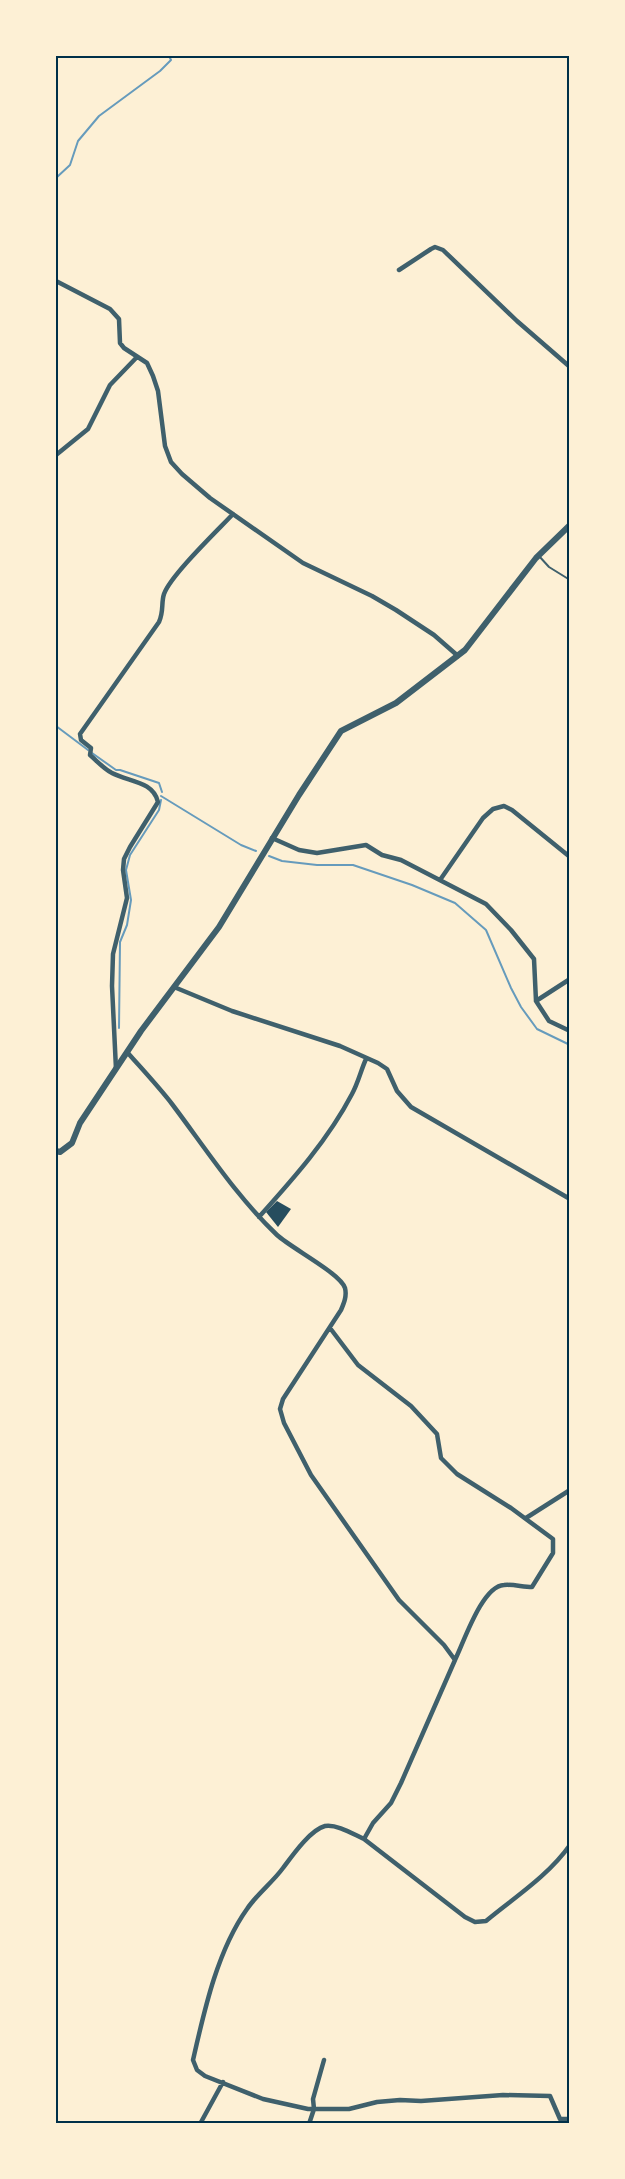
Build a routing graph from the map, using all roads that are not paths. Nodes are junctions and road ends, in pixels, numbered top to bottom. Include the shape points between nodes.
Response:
1 (399, 270) dead end
2 (56, 281) edge
3 (137, 357) junction
4 (570, 366) edge
5 (56, 454) edge
6 (233, 514) junction
7 (570, 525) edge
8 (538, 556) junction
9 (570, 580) edge
10 (458, 656) junction
11 (272, 838) junction
12 (570, 856) edge
13 (440, 880) junction
14 (570, 979) edge
15 (174, 987) junction
16 (536, 1001) junction
17 (570, 1031) edge
18 (127, 1052) junction
19 (366, 1059) junction
20 (116, 1069) junction
21 (56, 1151) edge
22 (570, 1200) edge
23 (259, 1217) junction
24 (330, 1328) junction
25 (570, 1490) edge
26 (526, 1518) junction
27 (455, 1660) junction
28 (364, 1839) junction
29 (570, 1845) edge
30 (324, 2060) dead end
31 (223, 2082) junction
32 (314, 2109) junction
33 (570, 2119) edge
34 (200, 2124) edge
35 (309, 2124) edge

1 - 4 street via 431,249 442,250
2 - 3 street via 116,314 120,343
3 - 5 street via 110,385 88,429
3 - 6 street via 147,363 158,392 171,462
6 - 10 street via 303,563 396,610
6 - 20 street via 176,576 165,592 159,622 80,734 91,748 90,755 112,773 153,790 158,802 124,859 126,910 115,946 112,975
7 - 8 street
8 - 9 lane
8 - 10 street
10 - 11 street via 396,702 341,731
11 - 13 street via 317,853 366,845
11 - 15 street via 219,927
12 - 13 street via 504,806 483,818
13 - 16 street via 486,904 511,930 534,959
14 - 16 street
15 - 18 street
15 - 19 street via 232,1011 340,1046
16 - 17 street via 549,1021
18 - 20 street
18 - 23 street
19 - 22 street via 387,1069 397,1091 411,1107
19 - 23 street via 352,1093 308,1162
20 - 21 street via 80,1123 72,1143
23 - 24 street via 279,1238 345,1287 346,1297
24 - 26 street via 358,1365 411,1406 437,1434 441,1458 456,1474
24 - 27 street via 283,1398 280,1409 284,1423 311,1475 399,1600
25 - 26 street
26 - 27 street via 553,1539 553,1553 532,1587 503,1584 484,1598
27 - 28 street via 391,1803
28 - 29 street via 475,1922 486,1921 538,1880
28 - 31 street via 333,1826 319,1829 247,1909 224,1953 193,2060 205,2076
30 - 32 street
31 - 32 street via 263,2099
31 - 34 street
32 - 33 street via 349,2109 400,2100 530,2095 550,2096 560,2119
32 - 35 street

